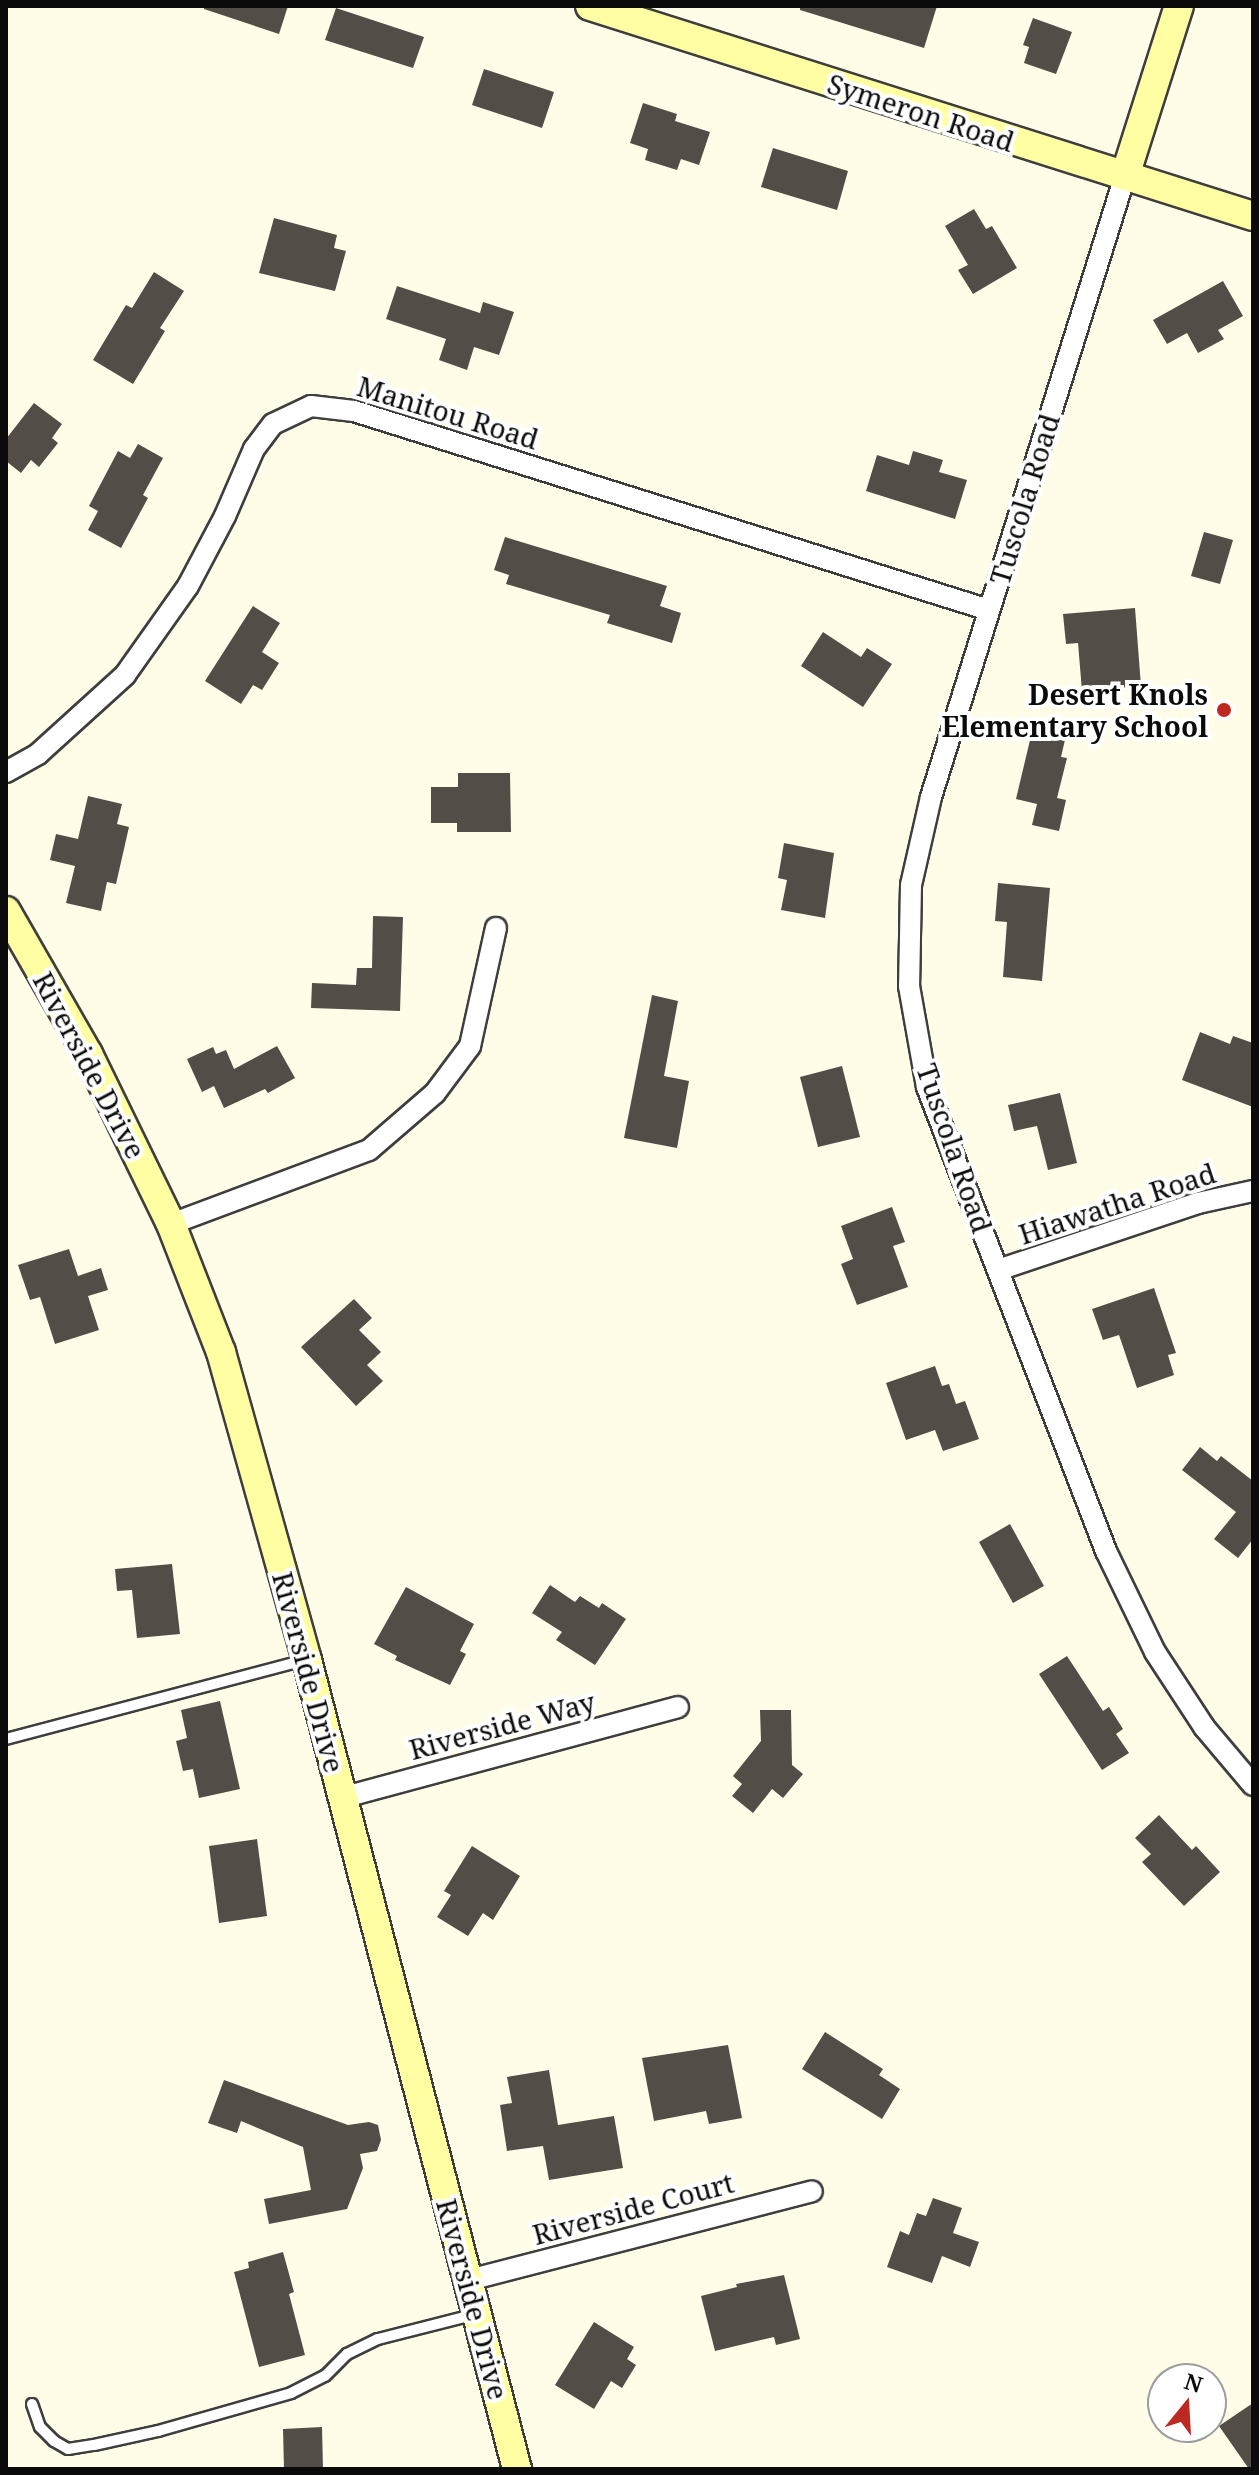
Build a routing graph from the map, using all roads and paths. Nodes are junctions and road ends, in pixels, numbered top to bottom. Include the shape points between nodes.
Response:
1 (590, 6) edge
2 (1179, 6) edge
3 (1125, 176) junction
4 (1253, 216) edge
5 (989, 610) junction
6 (6, 772) edge
7 (6, 911) edge
8 (496, 928) dead end
9 (1253, 1191) edge
10 (171, 1224) junction
11 (998, 1270) junction
12 (307, 1660) junction
13 (678, 1707) dead end
14 (6, 1739) edge
15 (1253, 1785) edge
16 (341, 1798) junction
17 (812, 2191) dead end
18 (469, 2280) junction
19 (478, 2313) junction
20 (32, 2404) dead end
21 (517, 2469) edge

1 - 3 street, Symeron Road
2 - 3 street, Tuscola Road
3 - 4 street, Symeron Road
3 - 5 street, Tuscola Road
5 - 6 street, Manitou Road via 354,411 311,406 273,424 254,449 188,586 125,675 38,754
5 - 11 street, Tuscola Road via 931,797 911,885 909,986 927,1087
7 - 10 street, Riverside Drive via 88,1054
8 - 10 street via 470,1046 435,1093 369,1150
9 - 11 street, Hiawatha Road via 1198,1203
10 - 12 street, Riverside Drive via 221,1352
11 - 15 street, Tuscola Road via 1106,1551 1155,1652 1204,1727
12 - 14 lane
12 - 16 street, Riverside Drive
13 - 16 street, Riverside Way
16 - 18 street, Riverside Drive
17 - 18 street, Riverside Court
18 - 19 street, Riverside Drive
19 - 20 lane via 378,2339 291,2393 94,2445 68,2449 54,2441 40,2427
19 - 21 street, Riverside Drive

